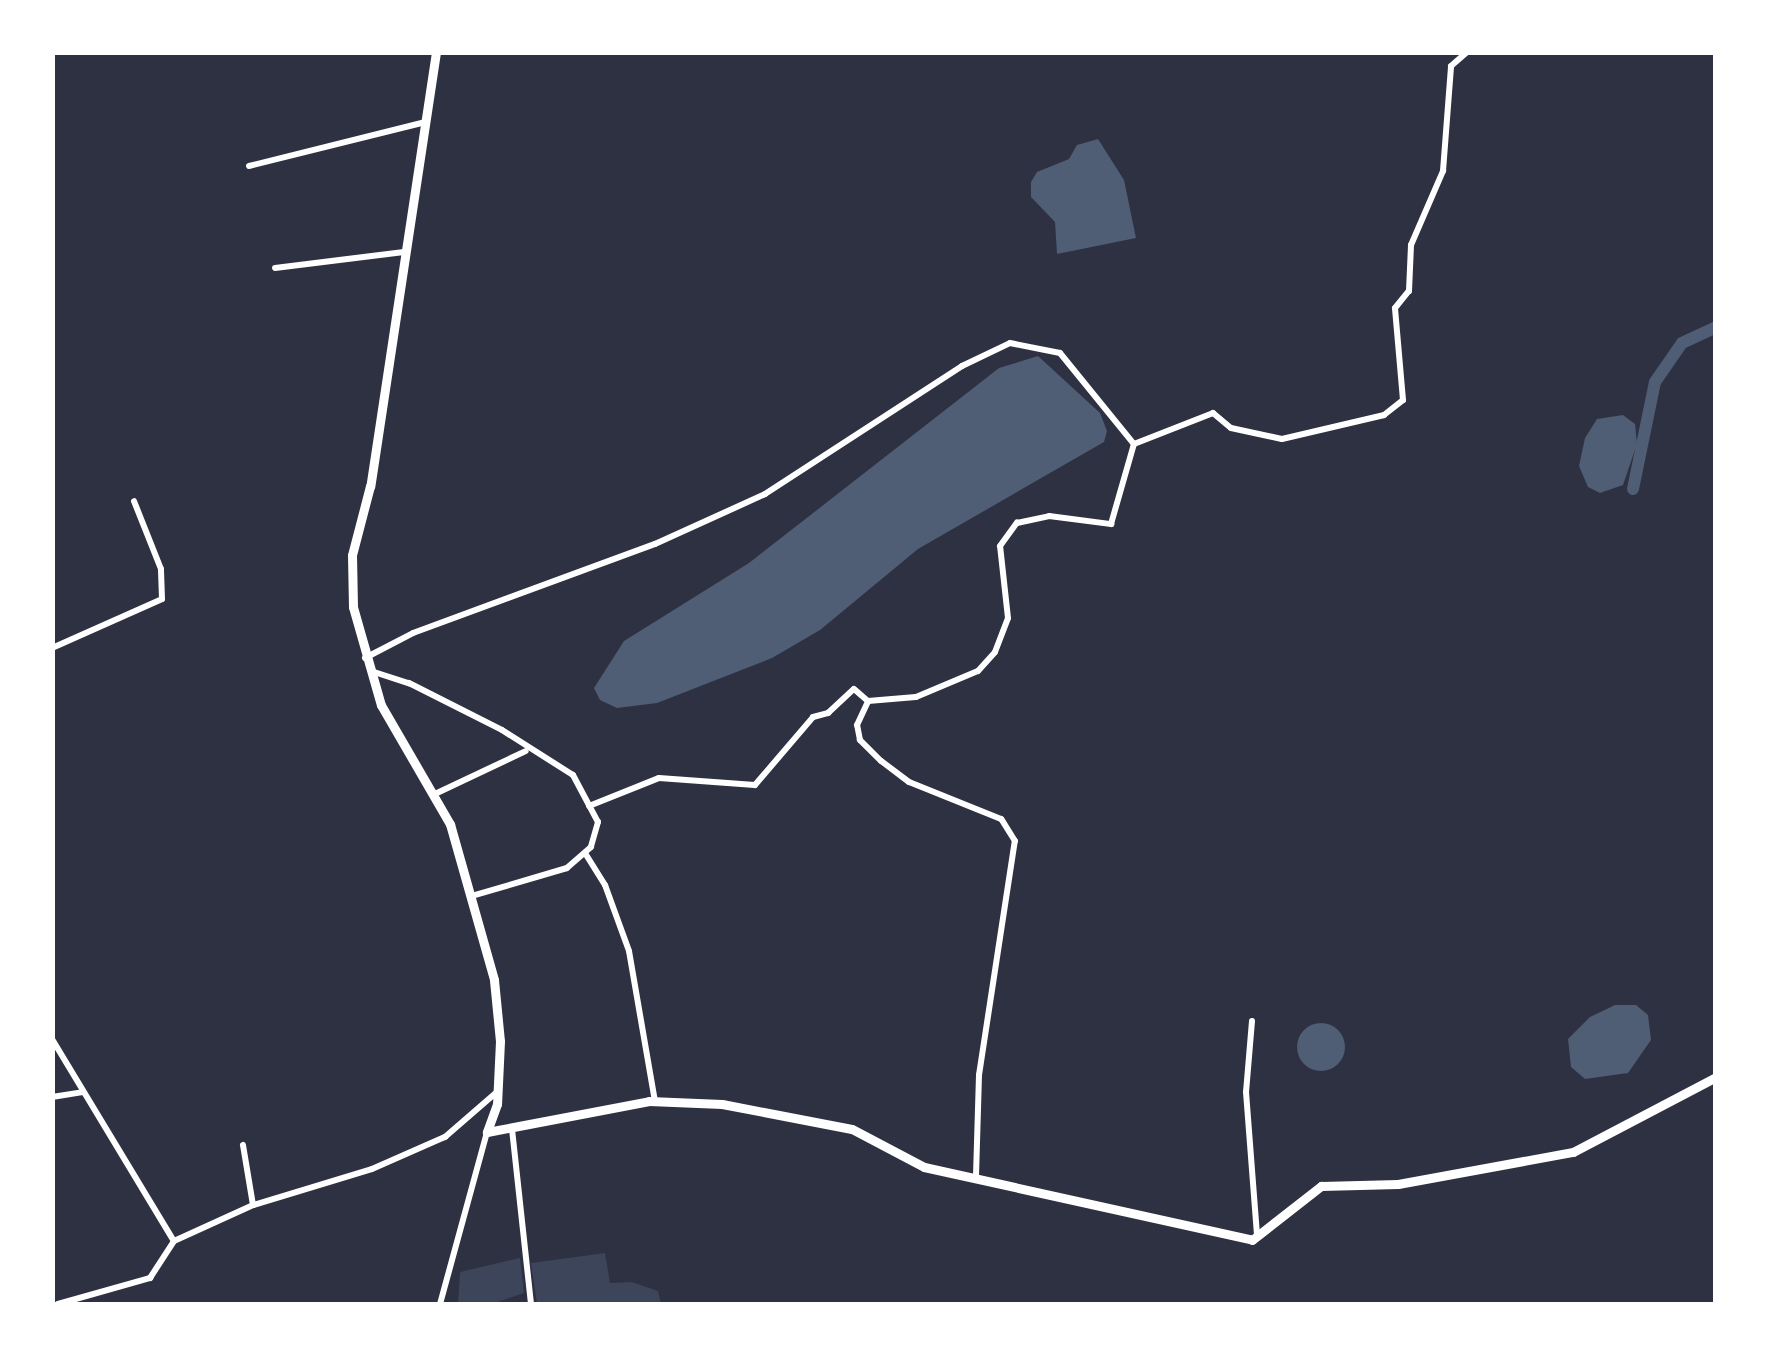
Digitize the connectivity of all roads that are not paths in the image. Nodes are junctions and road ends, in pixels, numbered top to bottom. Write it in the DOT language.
graph roads {
  1 [pos="436,52"];
  2 [pos="1467,52"];
  3 [pos="427,122"];
  4 [pos="249,166"];
  5 [pos="404,252"];
  6 [pos="275,268"];
  7 [pos="1134,444"];
  8 [pos="134,501"];
  9 [pos="52,648"];
  10 [pos="364,658"];
  11 [pos="368,670"];
  12 [pos="868,700"];
  13 [pos="528,751"];
  14 [pos="437,794"];
  15 [pos="589,806"];
  16 [pos="585,853"];
  17 [pos="472,896"];
  18 [pos="1252,1021"];
  19 [pos="52,1038"];
  20 [pos="1716,1077"];
  21 [pos="498,1091"];
  22 [pos="83,1092"];
  23 [pos="52,1097"];
  24 [pos="655,1100"];
  25 [pos="512,1129"];
  26 [pos="487,1132"];
  27 [pos="244,1145"];
  28 [pos="976,1176"];
  29 [pos="254,1206"];
  30 [pos="1257,1237"];
  31 [pos="174,1241"];
  32 [pos="58,1304"];
  33 [pos="440,1304"];
  34 [pos="531,1304"];
  1 -- 3 [label="street"];
  2 -- 7 [label="street"];
  3 -- 4 [label="street"];
  3 -- 5 [label="street"];
  5 -- 6 [label="street"];
  5 -- 10 [label="street"];
  7 -- 10 [label="street"];
  7 -- 12 [label="street"];
  8 -- 9 [label="street"];
  10 -- 11 [label="street"];
  11 -- 13 [label="street"];
  11 -- 14 [label="street"];
  12 -- 15 [label="street"];
  12 -- 28 [label="street"];
  13 -- 14 [label="street"];
  13 -- 15 [label="street"];
  14 -- 17 [label="street"];
  15 -- 16 [label="street"];
  16 -- 17 [label="street"];
  16 -- 24 [label="street"];
  17 -- 21 [label="street"];
  18 -- 30 [label="street"];
  19 -- 22 [label="street"];
  20 -- 30 [label="street"];
  21 -- 26 [label="street"];
  21 -- 29 [label="street"];
  22 -- 23 [label="street"];
  22 -- 31 [label="street"];
  24 -- 25 [label="street"];
  24 -- 28 [label="street"];
  25 -- 26 [label="street"];
  25 -- 34 [label="street"];
  26 -- 33 [label="street"];
  27 -- 29 [label="street"];
  28 -- 30 [label="street"];
  29 -- 31 [label="street"];
  31 -- 32 [label="street"];
}
